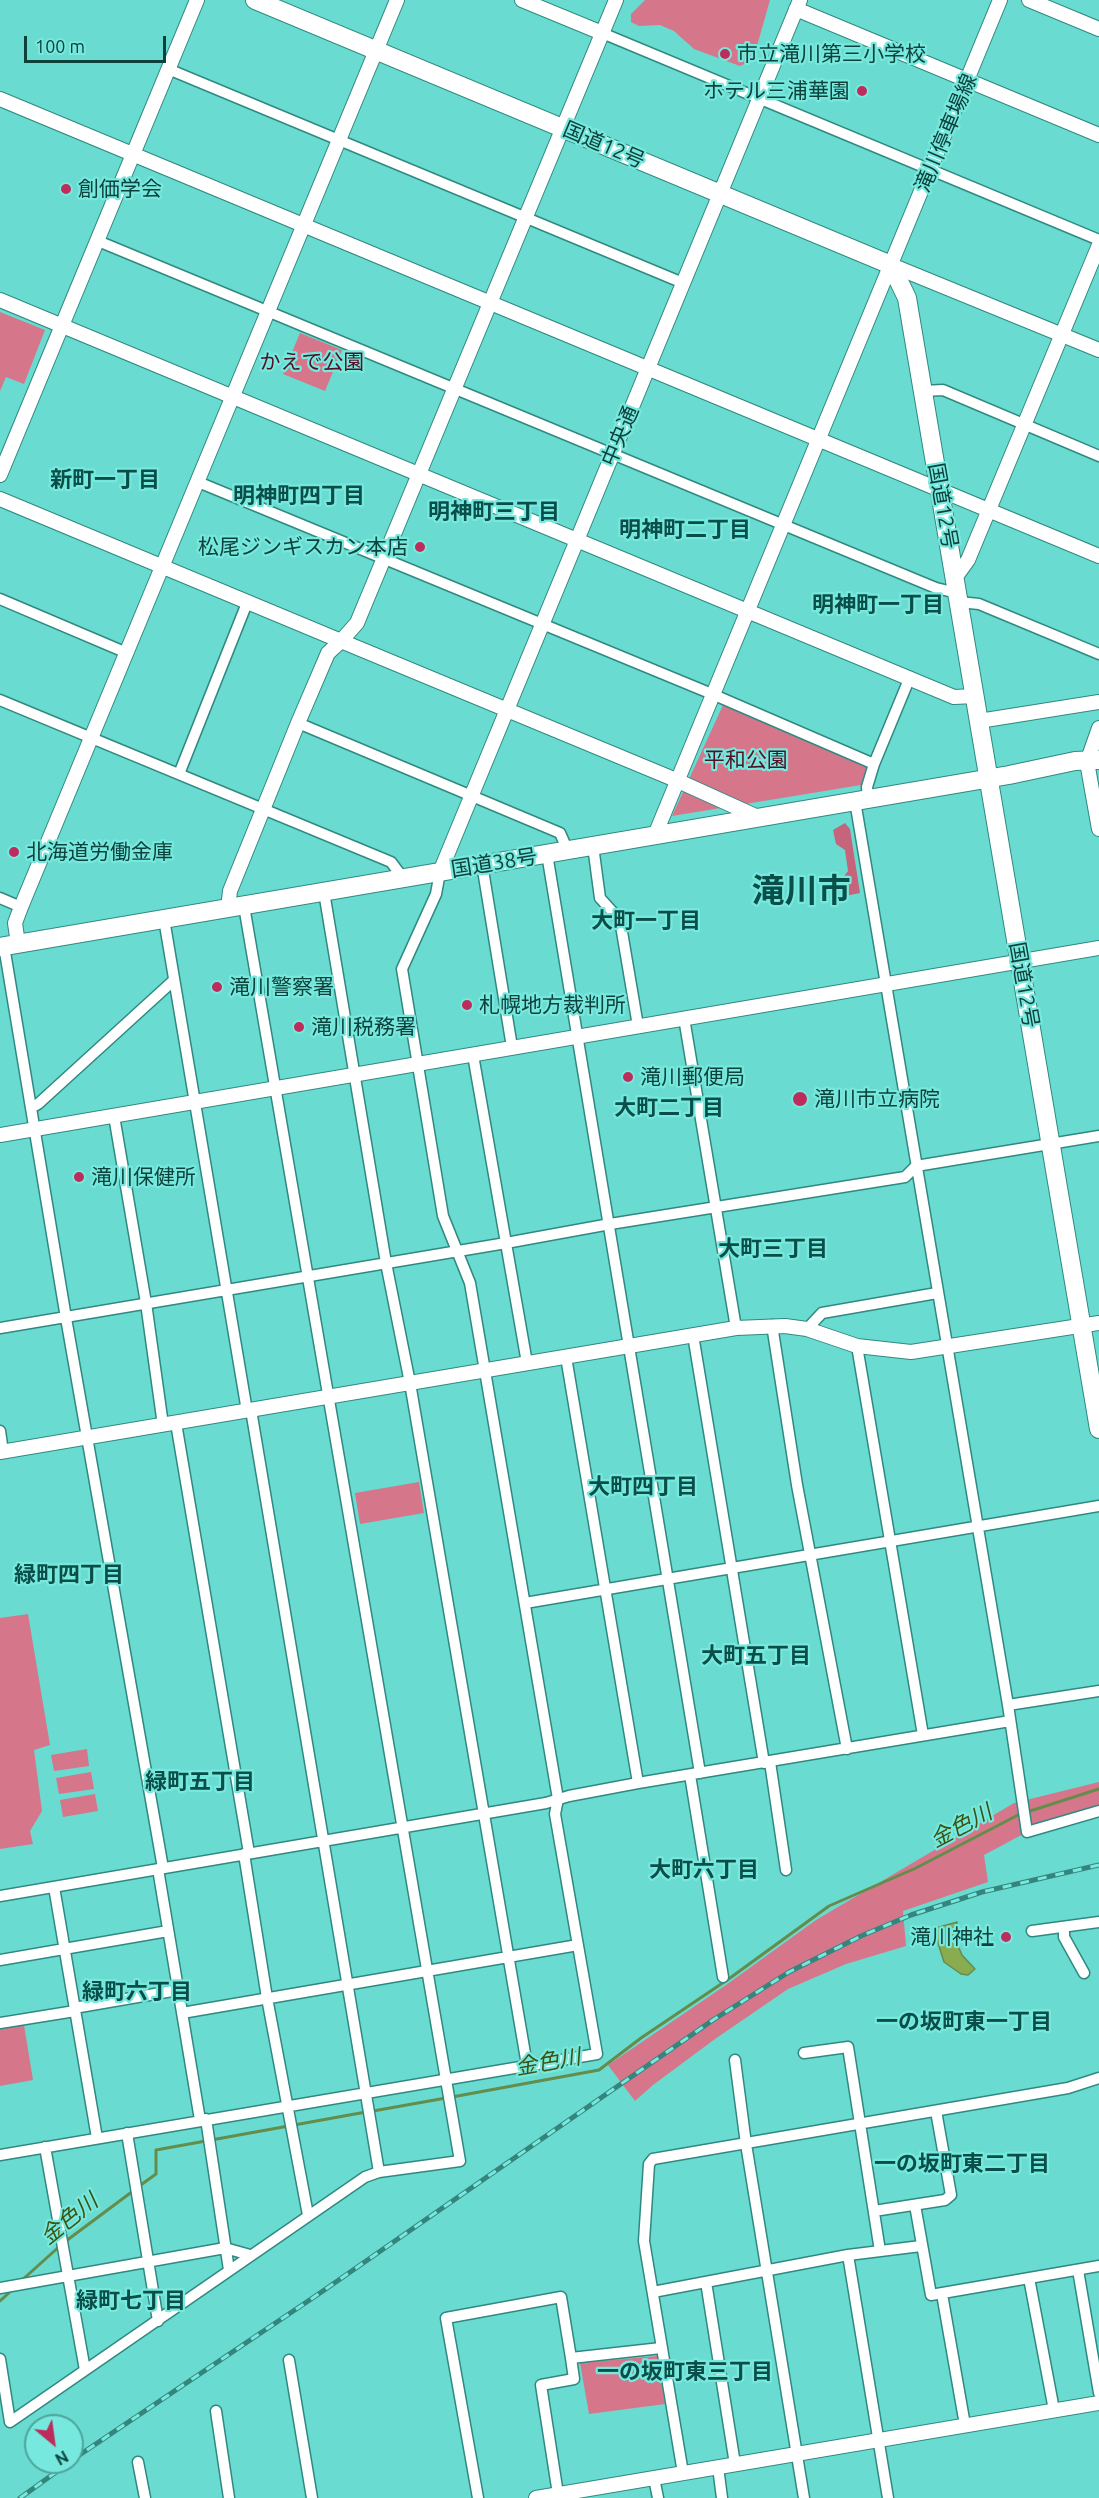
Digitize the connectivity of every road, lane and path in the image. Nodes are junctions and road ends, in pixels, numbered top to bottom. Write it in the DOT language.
graph roads {
  1 [pos="197,0"];
  2 [pos="255,0"];
  3 [pos="397,0"];
  4 [pos="522,0"];
  5 [pos="616,0"];
  6 [pos="1000,0"];
  7 [pos="1029,0"];
  8 [pos="798,5"];
  9 [pos="1099,30"];
  10 [pos="602,33"];
  11 [pos="376,51"];
  12 [pos="168,69"];
  13 [pos="968,80"];
  14 [pos="0,99"];
  15 [pos="760,99"];
  16 [pos="563,127"];
  17 [pos="1099,135"];
  18 [pos="339,140"];
  19 [pos="133,155"];
  20 [pos="930,169"];
  21 [pos="720,193"];
  22 [pos="525,217"];
  23 [pos="304,226"];
  24 [pos="1099,240"];
  25 [pos="98,241"];
  26 [pos="1099,245"];
  27 [pos="891,265"];
  28 [pos="683,283"];
  29 [pos="0,300"];
  30 [pos="490,303"];
  31 [pos="267,312"];
  32 [pos="62,326"];
  33 [pos="1062,334"];
  34 [pos="1099,350"];
  35 [pos="648,369"];
  36 [pos="454,390"];
  37 [pos="923,391"];
  38 [pos="232,396"];
  39 [pos="1024,425"];
  40 [pos="818,439"];
  41 [pos="612,454"];
  42 [pos="1099,456"];
  43 [pos="419,474"];
  44 [pos="0,475"];
  45 [pos="198,482"];
  46 [pos="940,491"];
  47 [pos="0,500"];
  48 [pos="989,510"];
  49 [pos="783,525"];
  50 [pos="577,539"];
  51 [pos="1099,556"];
  52 [pos="384,559"];
  53 [pos="162,567"];
  54 [pos="957,591"];
  55 [pos="0,599"];
  56 [pos="247,603"];
  57 [pos="748,610"];
  58 [pos="542,624"];
  59 [pos="340,641"];
  60 [pos="127,653"];
  61 [pos="1099,654"];
  62 [pos="910,677"];
  63 [pos="712,694"];
  64 [pos="975,696"];
  65 [pos="0,700"];
  66 [pos="1099,702"];
  67 [pos="506,710"];
  68 [pos="979,722"];
  69 [pos="298,723"];
  70 [pos="1099,728"];
  71 [pos="92,737"];
  72 [pos="1093,761"];
  73 [pos="874,764"];
  74 [pos="178,774"];
  75 [pos="989,779"];
  76 [pos="676,780"];
  77 [pos="471,795"];
  78 [pos="861,800"];
  79 [pos="263,809"];
  80 [pos="760,818"];
  81 [pos="1099,829"];
  82 [pos="655,835"];
  83 [pos="593,846"];
  84 [pos="568,850"];
  85 [pos="547,854"];
  86 [pos="482,864"];
  87 [pos="440,872"];
  88 [pos="403,878"];
  89 [pos="324,892"];
  90 [pos="0,898"];
  91 [pos="21,907"];
  92 [pos="236,907"];
  93 [pos="164,919"];
  94 [pos="7,946"];
  95 [pos="1099,948"];
  96 [pos="1020,962"];
  97 [pos="173,981"];
  98 [pos="886,985"];
  99 [pos="684,1018"];
  100 [pos="638,1026"];
  101 [pos="578,1036"];
  102 [pos="512,1047"];
  103 [pos="473,1054"];
  104 [pos="418,1064"];
  105 [pos="355,1074"];
  106 [pos="276,1088"];
  107 [pos="194,1102"];
  108 [pos="31,1108"];
  109 [pos="114,1116"];
  110 [pos="34,1128"];
  111 [pos="0,1135"];
  112 [pos="1099,1136"];
  113 [pos="1050,1144"];
  114 [pos="916,1166"];
  115 [pos="716,1208"];
  116 [pos="610,1224"];
  117 [pos="506,1244"];
  118 [pos="458,1251"];
  119 [pos="386,1263"];
  120 [pos="308,1276"];
  121 [pos="226,1291"];
  122 [pos="937,1293"];
  123 [pos="146,1303"];
  124 [pos="66,1318"];
  125 [pos="1090,1324"];
  126 [pos="772,1326"];
  127 [pos="0,1328"];
  128 [pos="736,1328"];
  129 [pos="807,1329"];
  130 [pos="693,1335"];
  131 [pos="628,1346"];
  132 [pos="857,1346"];
  133 [pos="947,1347"];
  134 [pos="566,1357"];
  135 [pos="527,1364"];
  136 [pos="486,1370"];
  137 [pos="410,1383"];
  138 [pos="330,1397"];
  139 [pos="249,1410"];
  140 [pos="170,1424"];
  141 [pos="1099,1429"];
  142 [pos="0,1431"];
  143 [pos="87,1438"];
  144 [pos="2,1452"];
  145 [pos="1099,1506"];
  146 [pos="977,1525"];
  147 [pos="890,1541"];
  148 [pos="810,1554"];
  149 [pos="732,1567"];
  150 [pos="667,1578"];
  151 [pos="606,1589"];
  152 [pos="525,1603"];
  153 [pos="1099,1691"];
  154 [pos="1008,1705"];
  155 [pos="1010,1721"];
  156 [pos="923,1736"];
  157 [pos="847,1749"];
  158 [pos="767,1762"];
  159 [pos="695,1774"];
  160 [pos="638,1784"];
  161 [pos="558,1799"];
  162 [pos="1099,1811"];
  163 [pos="484,1814"];
  164 [pos="404,1827"];
  165 [pos="323,1841"];
  166 [pos="247,1854"];
  167 [pos="160,1868"];
  168 [pos="786,1870"];
  169 [pos="54,1887"];
  170 [pos="0,1896"];
  171 [pos="1099,1922"];
  172 [pos="1064,1927"];
  173 [pos="168,1931"];
  174 [pos="1032,1931"];
  175 [pos="578,1945"];
  176 [pos="64,1949"];
  177 [pos="507,1957"];
  178 [pos="0,1960"];
  179 [pos="429,1972"];
  180 [pos="1084,1973"];
  181 [pos="723,1977"];
  182 [pos="348,1984"];
  183 [pos="178,1990"];
  184 [pos="267,1998"];
  185 [pos="74,2009"];
  186 [pos="182,2013"];
  187 [pos="0,2023"];
  188 [pos="804,2053"];
  189 [pos="735,2060"];
  190 [pos="527,2065"];
  191 [pos="1099,2078"];
  192 [pos="447,2079"];
  193 [pos="367,2092"];
  194 [pos="286,2106"];
  195 [pos="936,2110"];
  196 [pos="203,2120"];
  197 [pos="860,2124"];
  198 [pos="127,2133"];
  199 [pos="97,2138"];
  200 [pos="746,2144"];
  201 [pos="45,2147"];
  202 [pos="0,2155"];
  203 [pos="379,2172"];
  204 [pos="915,2205"];
  205 [pos="874,2211"];
  206 [pos="308,2215"];
  207 [pos="921,2246"];
  208 [pos="225,2248"];
  209 [pos="880,2251"];
  210 [pos="849,2254"];
  211 [pos="250,2255"];
  212 [pos="148,2261"];
  213 [pos="1099,2266"];
  214 [pos="229,2270"];
  215 [pos="767,2270"];
  216 [pos="1078,2270"];
  217 [pos="69,2275"];
  218 [pos="1029,2278"];
  219 [pos="706,2282"];
  220 [pos="0,2288"];
  221 [pos="652,2292"];
  222 [pos="942,2294"];
  223 [pos="158,2321"];
  224 [pos="662,2348"];
  225 [pos="571,2358"];
  226 [pos="0,2359"];
  227 [pos="289,2360"];
  228 [pos="85,2370"];
  229 [pos="1099,2393"];
  230 [pos="1099,2403"];
  231 [pos="1054,2410"];
  232 [pos="216,2411"];
  233 [pos="965,2425"];
  234 [pos="879,2440"];
  235 [pos="796,2454"];
  236 [pos="138,2462"];
  237 [pos="735,2464"];
  238 [pos="718,2467"];
  239 [pos="683,2473"];
  240 [pos="654,2478"];
  241 [pos="601,2493"];
  242 [pos="558,2494"];
  243 [pos="145,2498"];
  244 [pos="229,2498"];
  245 [pos="312,2498"];
  246 [pos="478,2498"];
  247 [pos="536,2498"];
  248 [pos="658,2498"];
  249 [pos="722,2498"];
  250 [pos="804,2498"];
  251 [pos="888,2498"];
  1 -- 12 [label="street"];
  2 -- 11 [label="highway, 国道12号"];
  3 -- 11 [label="street"];
  4 -- 10 [label="street"];
  5 -- 10 [label="street"];
  6 -- 13 [label="street, 滝川停車場線"];
  7 -- 9 [label="street"];
  8 -- 13 [label="street"];
  8 -- 15 [label="street, 中央通"];
  10 -- 15 [label="street"];
  10 -- 16 [label="street"];
  11 -- 16 [label="highway, 国道12号"];
  11 -- 18 [label="street"];
  12 -- 18 [label="street"];
  12 -- 19 [label="street"];
  13 -- 17 [label="street"];
  13 -- 20 [label="street, 滝川停車場線"];
  14 -- 19 [label="street"];
  15 -- 20 [label="street"];
  15 -- 21 [label="street, 中央通"];
  16 -- 21 [label="highway, 国道12号"];
  16 -- 22 [label="street"];
  18 -- 22 [label="street"];
  18 -- 23 [label="street"];
  19 -- 23 [label="street"];
  19 -- 25 [label="street"];
  20 -- 24 [label="street"];
  20 -- 27 [label="street, 滝川停車場線"];
  21 -- 27 [label="highway, 国道12号"];
  21 -- 28 [label="street, 中央通"];
  22 -- 28 [label="street"];
  22 -- 30 [label="street"];
  23 -- 30 [label="street"];
  23 -- 31 [label="street"];
  25 -- 31 [label="street"];
  25 -- 32 [label="street"];
  26 -- 33 [label="street"];
  27 -- 33 [label="street"];
  27 -- 37 [label="highway, 国道12号"];
  27 -- 40 [label="street, 滝川停車場線"];
  28 -- 35 [label="street, 中央通"];
  29 -- 32 [label="street"];
  30 -- 35 [label="street"];
  30 -- 36 [label="street"];
  31 -- 36 [label="street"];
  31 -- 38 [label="street"];
  32 -- 38 [label="street"];
  32 -- 44 [label="street"];
  33 -- 34 [label="street"];
  33 -- 39 [label="street"];
  35 -- 40 [label="street"];
  35 -- 41 [label="street, 中央通"];
  36 -- 41 [label="street"];
  36 -- 43 [label="street"];
  37 -- 39 [label="street"];
  37 -- 46 [label="highway, 国道12号"];
  38 -- 43 [label="street"];
  38 -- 45 [label="street"];
  39 -- 42 [label="street"];
  39 -- 48 [label="street"];
  40 -- 46 [label="street"];
  40 -- 49 [label="street, 滝川停車場線"];
  41 -- 49 [label="street"];
  41 -- 50 [label="street, 中央通"];
  43 -- 50 [label="street"];
  43 -- 52 [label="street"];
  45 -- 52 [label="street"];
  45 -- 53 [label="street"];
  46 -- 48 [label="street"];
  46 -- 54 [label="highway, 国道12号"];
  47 -- 53 [label="street"];
  48 -- 51 [label="street"];
  48 -- 54 [label="street"];
  49 -- 54 [label="street"];
  49 -- 57 [label="street, 滝川停車場線"];
  50 -- 57 [label="street"];
  50 -- 58 [label="street, 中央通"];
  52 -- 58 [label="street"];
  52 -- 59 [label="street"];
  53 -- 56 [label="street"];
  53 -- 60 [label="street"];
  54 -- 61 [label="street"];
  54 -- 64 [label="highway, 国道12号"];
  55 -- 60 [label="street"];
  56 -- 59 [label="street"];
  56 -- 74 [label="street"];
  57 -- 62 [label="street"];
  57 -- 63 [label="street, 滝川停車場線"];
  58 -- 63 [label="street"];
  58 -- 67 [label="street, 中央通"];
  59 -- 67 [label="street"];
  59 -- 69 [label="street"];
  60 -- 71 [label="street"];
  62 -- 64 [label="street"];
  62 -- 73 [label="street"];
  63 -- 73 [label="street"];
  63 -- 76 [label="street, 滝川停車場線"];
  64 -- 68 [label="highway, 国道12号"];
  65 -- 71 [label="street"];
  66 -- 68 [label="street"];
  67 -- 76 [label="street"];
  67 -- 77 [label="street, 中央通"];
  68 -- 75 [label="highway, 国道12号"];
  69 -- 77 [label="street"];
  69 -- 79 [label="street"];
  70 -- 72 [label="street"];
  71 -- 74 [label="street"];
  71 -- 91 [label="street"];
  72 -- 75 [label="highway, 国道38号"];
  72 -- 81 [label="street"];
  73 -- 78 [label="street"];
  74 -- 79 [label="street"];
  75 -- 78 [label="highway, 国道38号"];
  75 -- 96 [label="highway, 国道12号"];
  76 -- 80 [label="street"];
  76 -- 82 [label="street, 滝川停車場線"];
  77 -- 84 [label="street"];
  77 -- 87 [label="street, 中央通"];
  78 -- 80 [label="highway, 国道38号"];
  78 -- 98 [label="street"];
  79 -- 88 [label="street"];
  79 -- 92 [label="street"];
  80 -- 82 [label="highway, 国道38号"];
  82 -- 83 [label="highway, 国道38号"];
  83 -- 84 [label="highway, 国道38号"];
  83 -- 100 [label="street"];
  84 -- 85 [label="highway, 国道38号"];
  85 -- 86 [label="highway, 国道38号"];
  85 -- 101 [label="street"];
  86 -- 87 [label="highway, 国道38号"];
  86 -- 102 [label="street"];
  87 -- 88 [label="highway, 国道38号"];
  87 -- 104 [label="street"];
  88 -- 89 [label="highway, 国道38号"];
  89 -- 92 [label="highway, 国道38号"];
  89 -- 105 [label="street"];
  90 -- 91 [label="street"];
  91 -- 94 [label="street"];
  92 -- 93 [label="highway, 国道38号"];
  92 -- 106 [label="street"];
  93 -- 94 [label="highway, 国道38号"];
  93 -- 97 [label="street"];
  94 -- 108 [label="street"];
  95 -- 96 [label="street"];
  96 -- 98 [label="street"];
  96 -- 113 [label="highway, 国道12号"];
  97 -- 107 [label="street"];
  97 -- 108 [label="street"];
  98 -- 99 [label="street"];
  98 -- 114 [label="street"];
  99 -- 100 [label="street"];
  99 -- 115 [label="street"];
  100 -- 101 [label="street"];
  101 -- 102 [label="street"];
  101 -- 116 [label="street"];
  102 -- 103 [label="street"];
  103 -- 104 [label="street"];
  103 -- 117 [label="street"];
  104 -- 105 [label="street"];
  104 -- 118 [label="street"];
  105 -- 106 [label="street"];
  105 -- 119 [label="street"];
  106 -- 107 [label="street"];
  106 -- 120 [label="street"];
  107 -- 109 [label="street"];
  107 -- 121 [label="street"];
  108 -- 110 [label="street"];
  109 -- 110 [label="street"];
  109 -- 123 [label="street"];
  110 -- 111 [label="street"];
  110 -- 124 [label="street"];
  112 -- 113 [label="street"];
  113 -- 114 [label="street"];
  113 -- 125 [label="highway, 国道12号"];
  114 -- 115 [label="street"];
  114 -- 122 [label="street"];
  115 -- 116 [label="street"];
  115 -- 128 [label="street"];
  116 -- 117 [label="street"];
  116 -- 131 [label="street"];
  117 -- 118 [label="street"];
  117 -- 135 [label="street"];
  118 -- 119 [label="street"];
  118 -- 136 [label="street"];
  119 -- 120 [label="street"];
  119 -- 137 [label="street"];
  120 -- 121 [label="street"];
  120 -- 138 [label="street"];
  121 -- 123 [label="street"];
  121 -- 139 [label="street"];
  122 -- 129 [label="street"];
  122 -- 133 [label="street"];
  123 -- 124 [label="street"];
  123 -- 140 [label="street"];
  124 -- 127 [label="street"];
  124 -- 143 [label="street"];
  125 -- 133 [label="street"];
  125 -- 141 [label="highway, 国道12号"];
  126 -- 128 [label="street"];
  126 -- 129 [label="street"];
  126 -- 148 [label="street"];
  128 -- 130 [label="street"];
  129 -- 132 [label="street"];
  130 -- 131 [label="street"];
  130 -- 149 [label="street"];
  131 -- 134 [label="street"];
  131 -- 150 [label="street"];
  132 -- 133 [label="street"];
  132 -- 147 [label="street"];
  133 -- 146 [label="street"];
  134 -- 135 [label="street"];
  134 -- 151 [label="street"];
  135 -- 136 [label="street"];
  136 -- 137 [label="street"];
  136 -- 152 [label="street"];
  137 -- 138 [label="street"];
  137 -- 163 [label="street"];
  138 -- 139 [label="street"];
  138 -- 164 [label="street"];
  139 -- 140 [label="street"];
  139 -- 165 [label="street"];
  140 -- 143 [label="street"];
  140 -- 166 [label="street"];
  142 -- 144 [label="street"];
  143 -- 144 [label="street"];
  143 -- 167 [label="street"];
  145 -- 146 [label="street"];
  146 -- 147 [label="street"];
  146 -- 154 [label="street"];
  147 -- 148 [label="street"];
  147 -- 156 [label="street"];
  148 -- 149 [label="street"];
  148 -- 157 [label="street"];
  149 -- 150 [label="street"];
  149 -- 158 [label="street"];
  150 -- 151 [label="street"];
  150 -- 159 [label="street"];
  151 -- 152 [label="street"];
  151 -- 160 [label="street"];
  152 -- 161 [label="street"];
  153 -- 154 [label="street"];
  154 -- 155 [label="street"];
  155 -- 156 [label="street"];
  155 -- 162 [label="street"];
  156 -- 157 [label="street"];
  157 -- 158 [label="street"];
  158 -- 159 [label="street"];
  158 -- 168 [label="street"];
  159 -- 160 [label="street"];
  159 -- 181 [label="street"];
  160 -- 161 [label="street"];
  161 -- 163 [label="street"];
  161 -- 175 [label="street"];
  163 -- 164 [label="street"];
  163 -- 177 [label="street"];
  164 -- 165 [label="street"];
  164 -- 179 [label="street"];
  165 -- 166 [label="street"];
  165 -- 182 [label="street"];
  166 -- 167 [label="street"];
  166 -- 184 [label="street"];
  167 -- 169 [label="street"];
  167 -- 173 [label="street"];
  169 -- 170 [label="street"];
  169 -- 176 [label="street"];
  171 -- 172 [label="street"];
  172 -- 174 [label="street"];
  172 -- 180 [label="street"];
  173 -- 176 [label="street"];
  173 -- 183 [label="street"];
  175 -- 177 [label="street"];
  175 -- 190 [label="street"];
  176 -- 178 [label="street"];
  176 -- 185 [label="street"];
  177 -- 179 [label="street"];
  177 -- 190 [label="street"];
  179 -- 182 [label="street"];
  179 -- 192 [label="street"];
  182 -- 184 [label="street"];
  182 -- 193 [label="street"];
  183 -- 185 [label="street"];
  183 -- 186 [label="street"];
  184 -- 186 [label="street"];
  184 -- 194 [label="street"];
  185 -- 187 [label="street"];
  185 -- 199 [label="street"];
  186 -- 196 [label="street"];
  188 -- 197 [label="street"];
  189 -- 200 [label="street"];
  190 -- 192 [label="street"];
  191 -- 195 [label="street"];
  192 -- 193 [label="street"];
  192 -- 203 [label="street"];
  193 -- 194 [label="street"];
  193 -- 203 [label="street"];
  194 -- 196 [label="street"];
  194 -- 206 [label="street"];
  195 -- 197 [label="street"];
  195 -- 204 [label="street"];
  196 -- 198 [label="street"];
  196 -- 208 [label="street"];
  197 -- 200 [label="street"];
  197 -- 205 [label="street"];
  198 -- 199 [label="street"];
  198 -- 212 [label="street"];
  199 -- 201 [label="street"];
  200 -- 215 [label="street"];
  200 -- 221 [label="street"];
  201 -- 202 [label="street"];
  201 -- 217 [label="street"];
  203 -- 206 [label="street"];
  204 -- 205 [label="street"];
  204 -- 207 [label="street"];
  205 -- 209 [label="street"];
  206 -- 211 [label="street"];
  207 -- 209 [label="street"];
  207 -- 222 [label="street"];
  208 -- 211 [label="street"];
  208 -- 212 [label="street"];
  208 -- 214 [label="street"];
  209 -- 210 [label="street"];
  210 -- 215 [label="street"];
  210 -- 234 [label="street"];
  211 -- 214 [label="street"];
  212 -- 217 [label="street"];
  212 -- 223 [label="street"];
  213 -- 216 [label="street"];
  214 -- 223 [label="street"];
  215 -- 219 [label="street"];
  215 -- 235 [label="street"];
  216 -- 218 [label="street"];
  216 -- 229 [label="street"];
  217 -- 220 [label="street"];
  217 -- 228 [label="street"];
  218 -- 222 [label="street"];
  218 -- 231 [label="street"];
  219 -- 221 [label="street"];
  219 -- 237 [label="street"];
  221 -- 224 [label="street"];
  222 -- 233 [label="street"];
  223 -- 228 [label="street"];
  224 -- 225 [label="street"];
  224 -- 239 [label="street"];
  225 -- 242 [label="street"];
  225 -- 246 [label="street"];
  226 -- 228 [label="street"];
  227 -- 245 [label="street"];
  230 -- 231 [label="street"];
  231 -- 233 [label="street"];
  232 -- 244 [label="street"];
  233 -- 234 [label="street"];
  234 -- 235 [label="street"];
  234 -- 251 [label="street"];
  235 -- 237 [label="street"];
  235 -- 250 [label="street"];
  236 -- 243 [label="street"];
  237 -- 238 [label="street"];
  238 -- 239 [label="street"];
  238 -- 249 [label="street"];
  239 -- 240 [label="street"];
  240 -- 241 [label="street"];
  240 -- 248 [label="street"];
  241 -- 242 [label="street"];
  242 -- 247 [label="street"];
}
